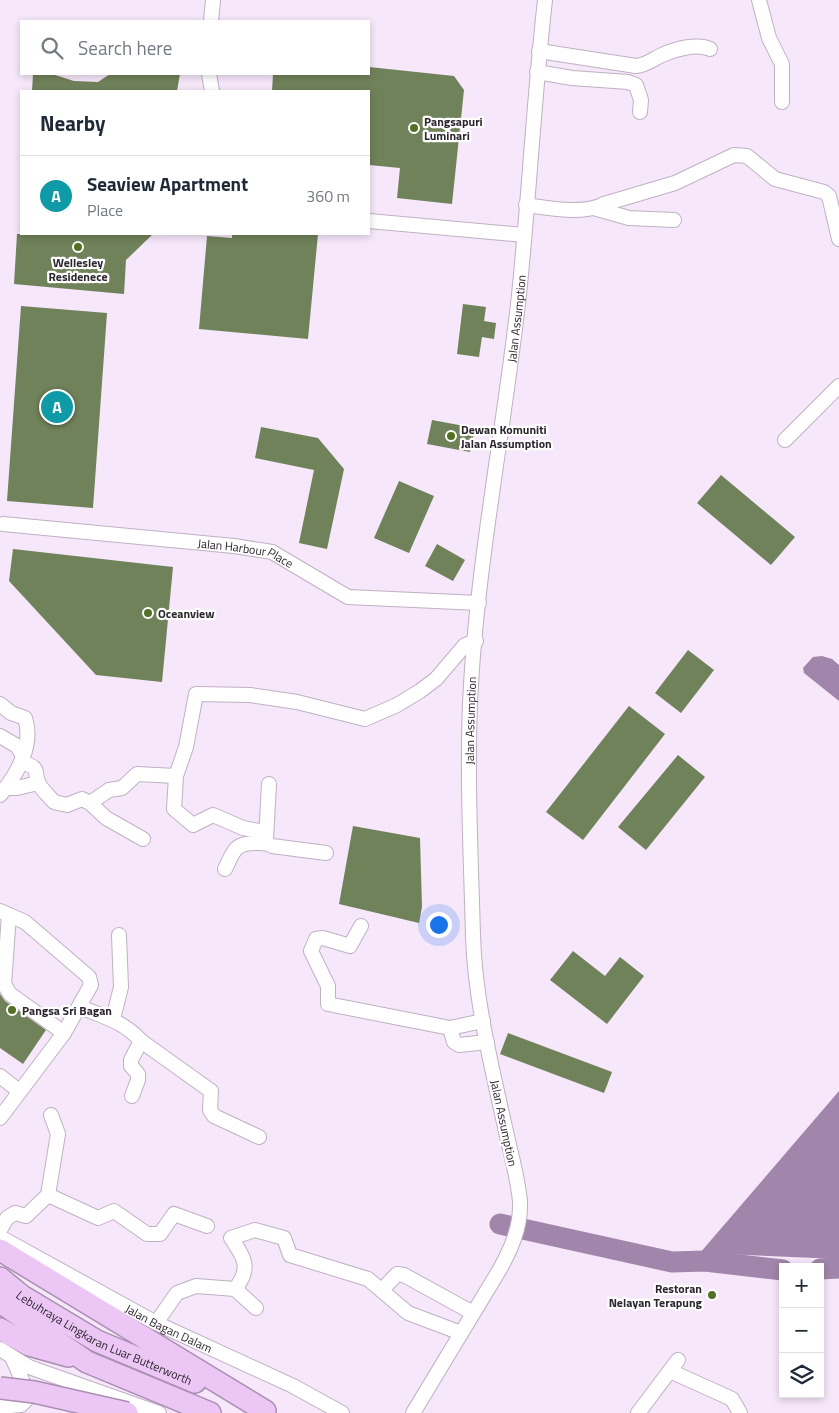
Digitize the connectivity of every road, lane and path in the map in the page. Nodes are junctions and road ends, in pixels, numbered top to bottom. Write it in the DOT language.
graph roads {
  1 [pos="213,0"];
  2 [pos="544,0"];
  3 [pos="759,0"];
  4 [pos="211,20"];
  5 [pos="710,49"];
  6 [pos="539,52"];
  7 [pos="537,72"];
  8 [pos="209,75"];
  9 [pos="212,90"];
  10 [pos="782,102"];
  11 [pos="640,112"];
  12 [pos="526,205"];
  13 [pos="597,208"];
  14 [pos="674,220"];
  15 [pos="370,221"];
  16 [pos="524,235"];
  17 [pos="839,239"];
  18 [pos="836,394"];
  19 [pos="785,440"];
  20 [pos="3,524"];
  21 [pos="479,603"];
  22 [pos="476,641"];
  23 [pos="0,704"];
  24 [pos="0,736"];
  25 [pos="22,758"];
  26 [pos="176,776"];
  27 [pos="38,783"];
  28 [pos="269,784"];
  29 [pos="3,792"];
  30 [pos="90,803"];
  31 [pos="266,837"];
  32 [pos="143,839"];
  33 [pos="326,853"];
  34 [pos="225,869"];
  35 [pos="5,913"];
  36 [pos="361,926"];
  37 [pos="119,935"];
  38 [pos="80,1007"];
  39 [pos="112,1019"];
  40 [pos="483,1022"];
  41 [pos="450,1028"];
  42 [pos="64,1033"];
  43 [pos="141,1041"];
  44 [pos="487,1042"];
  45 [pos="0,1076"];
  46 [pos="19,1091"];
  47 [pos="132,1096"];
  48 [pos="51,1115"];
  49 [pos="0,1118"];
  50 [pos="259,1137"];
  51 [pos="48,1195"];
  52 [pos="207,1226"];
  53 [pos="0,1230"];
  54 [pos="0,1238"];
  55 [pos="0,1250"];
  56 [pos="0,1278"];
  57 [pos="235,1289"];
  58 [pos="382,1290"];
  59 [pos="0,1302"];
  60 [pos="256,1308"];
  61 [pos="463,1308"];
  62 [pos="156,1324"];
  63 [pos="0,1329"];
  64 [pos="455,1330"];
  65 [pos="6,1353"];
  66 [pos="87,1362"];
  67 [pos="62,1379"];
  68 [pos="0,1388"];
  69 [pos="29,1397"];
  70 [pos="0,1407"];
  71 [pos="267,1412"];
  72 [pos="127,1413"];
  73 [pos="159,1413"];
  74 [pos="210,1413"];
  75 [pos="342,1413"];
  76 [pos="413,1413"];
  77 [pos="638,1413"];
  78 [pos="740,1413"];
  1 -- 4 [label="street"];
  2 -- 6 [label="street, Jalan Assumption"];
  3 -- 10 [label="street"];
  5 -- 6 [label="street"];
  6 -- 7 [label="street, Jalan Assumption"];
  7 -- 11 [label="street"];
  7 -- 12 [label="street, Jalan Assumption"];
  8 -- 9 [label="street"];
  12 -- 13 [label="street"];
  12 -- 16 [label="street, Jalan Assumption"];
  13 -- 14 [label="street"];
  13 -- 17 [label="street"];
  15 -- 16 [label="street"];
  16 -- 21 [label="street, Jalan Assumption"];
  18 -- 19 [label="street"];
  20 -- 21 [label="street, Jalan Harbour Place"];
  21 -- 22 [label="street, Jalan Assumption"];
  22 -- 26 [label="street"];
  22 -- 40 [label="street, Jalan Assumption"];
  23 -- 25 [label="street"];
  24 -- 25 [label="street"];
  25 -- 27 [label="street"];
  25 -- 29 [label="street"];
  26 -- 30 [label="street"];
  26 -- 31 [label="street"];
  27 -- 29 [label="street"];
  27 -- 30 [label="street"];
  28 -- 31 [label="street"];
  30 -- 32 [label="street"];
  31 -- 33 [label="street"];
  31 -- 34 [label="street"];
  35 -- 38 [label="street"];
  35 -- 42 [label="street"];
  36 -- 41 [label="street"];
  37 -- 39 [label="street"];
  38 -- 39 [label="street"];
  38 -- 42 [label="street"];
  39 -- 43 [label="street"];
  40 -- 41 [label="street"];
  40 -- 44 [label="street, Jalan Assumption"];
  41 -- 44 [label="street"];
  42 -- 46 [label="street"];
  43 -- 47 [label="street"];
  43 -- 50 [label="street"];
  44 -- 61 [label="street, Jalan Assumption"];
  45 -- 46 [label="street"];
  46 -- 49 [label="street"];
  48 -- 51 [label="street"];
  51 -- 52 [label="street"];
  51 -- 53 [label="street"];
  54 -- 62 [label="street, Jalan Bagan Dalam"];
  55 -- 71 [label="highway"];
  56 -- 71 [label="highway, Lebuhraya Lingkaran Luar Butterworth"];
  57 -- 58 [label="street"];
  57 -- 60 [label="street"];
  57 -- 62 [label="street"];
  58 -- 61 [label="street"];
  58 -- 64 [label="street"];
  59 -- 66 [label="highway, Lebuhraya Lingkaran Luar Butterworth"];
  61 -- 64 [label="street, Jalan Assumption"];
  62 -- 75 [label="street, Jalan Bagan Dalam"];
  63 -- 66 [label="highway"];
  64 -- 76 [label="street, Jalan Assumption"];
  65 -- 67 [label="street"];
  65 -- 69 [label="street"];
  66 -- 74 [label="highway, Lebuhraya Lingkaran Luar Butterworth"];
  67 -- 69 [label="street"];
  67 -- 73 [label="street"];
  68 -- 72 [label="highway, bridge"];
  69 -- 70 [label="street"];
  77 -- 78 [label="street"];
}
